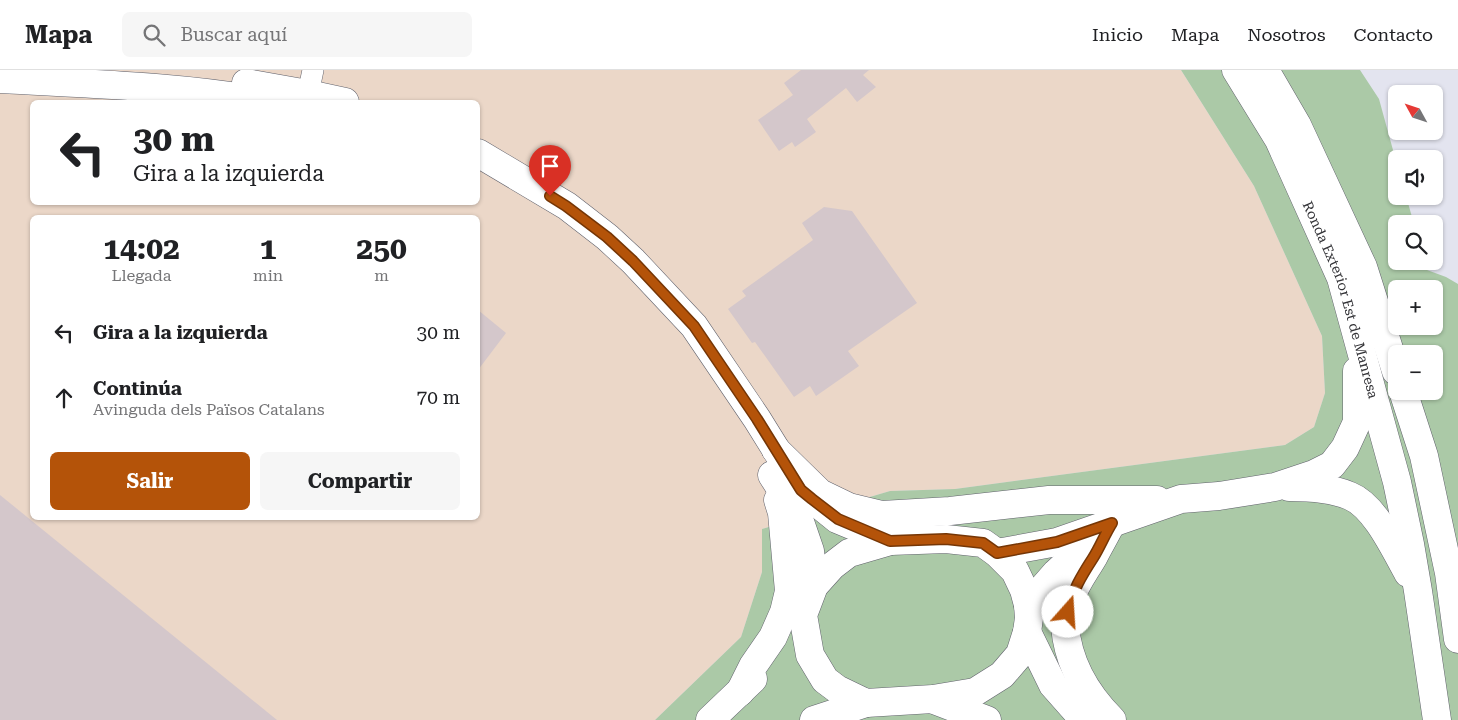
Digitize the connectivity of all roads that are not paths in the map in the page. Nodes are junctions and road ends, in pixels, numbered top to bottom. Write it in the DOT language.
graph roads {
  1 [pos="115,70"];
  2 [pos="1236,70"];
  3 [pos="1265,70"];
  4 [pos="0,79"];
  5 [pos="310,82"];
  6 [pos="256,100"];
  7 [pos="342,100"];
  8 [pos="480,154"];
  9 [pos="480,172"];
  10 [pos="1358,335"];
  11 [pos="1388,346"];
  12 [pos="1406,400"];
  13 [pos="773,461"];
  14 [pos="1275,487"];
  15 [pos="1181,500"];
  16 [pos="1112,523"];
  17 [pos="890,541"];
  18 [pos="997,553"];
  19 [pos="814,586"];
  20 [pos="1418,591"];
  21 [pos="1028,605"];
  22 [pos="803,615"];
  23 [pos="1027,632"];
  24 [pos="1458,639"];
  25 [pos="740,692"];
  26 [pos="933,699"];
  27 [pos="866,703"];
  28 [pos="710,720"];
  29 [pos="814,720"];
  30 [pos="987,720"];
  31 [pos="1084,720"];
  32 [pos="1112,720"];
  33 [pos="1437,720"];
  1 -- 5 [label="main road"];
  2 -- 10 [label="main road, Ronda Exterior Est de Manresa"];
  3 -- 11 [label="main road, Ronda Exterior Est de Manresa"];
  4 -- 6 [label="main road"];
  5 -- 7 [label="main road"];
  8 -- 13 [label="main road"];
  9 -- 13 [label="main road"];
  10 -- 14 [label="main road"];
  10 -- 20 [label="main road, Ronda Exterior Est de Manresa"];
  12 -- 24 [label="main road"];
  13 -- 15 [label="main road"];
  13 -- 17 [label="main road"];
  13 -- 19 [label="main road"];
  13 -- 25 [label="main road"];
  14 -- 15 [label="main road"];
  14 -- 20 [label="main road"];
  15 -- 16 [label="main road"];
  16 -- 18 [label="main road"];
  16 -- 21 [label="main road"];
  16 -- 32 [label="main road"];
  17 -- 18 [label="main road"];
  17 -- 19 [label="main road"];
  18 -- 21 [label="main road"];
  19 -- 22 [label="main road"];
  20 -- 33 [label="main road, Ronda Exterior Est de Manresa"];
  21 -- 23 [label="main road"];
  22 -- 25 [label="main road"];
  22 -- 27 [label="main road"];
  23 -- 26 [label="main road"];
  23 -- 31 [label="main road"];
  25 -- 28 [label="main road"];
  26 -- 27 [label="main road"];
  26 -- 30 [label="main road"];
  27 -- 29 [label="main road"];
}
